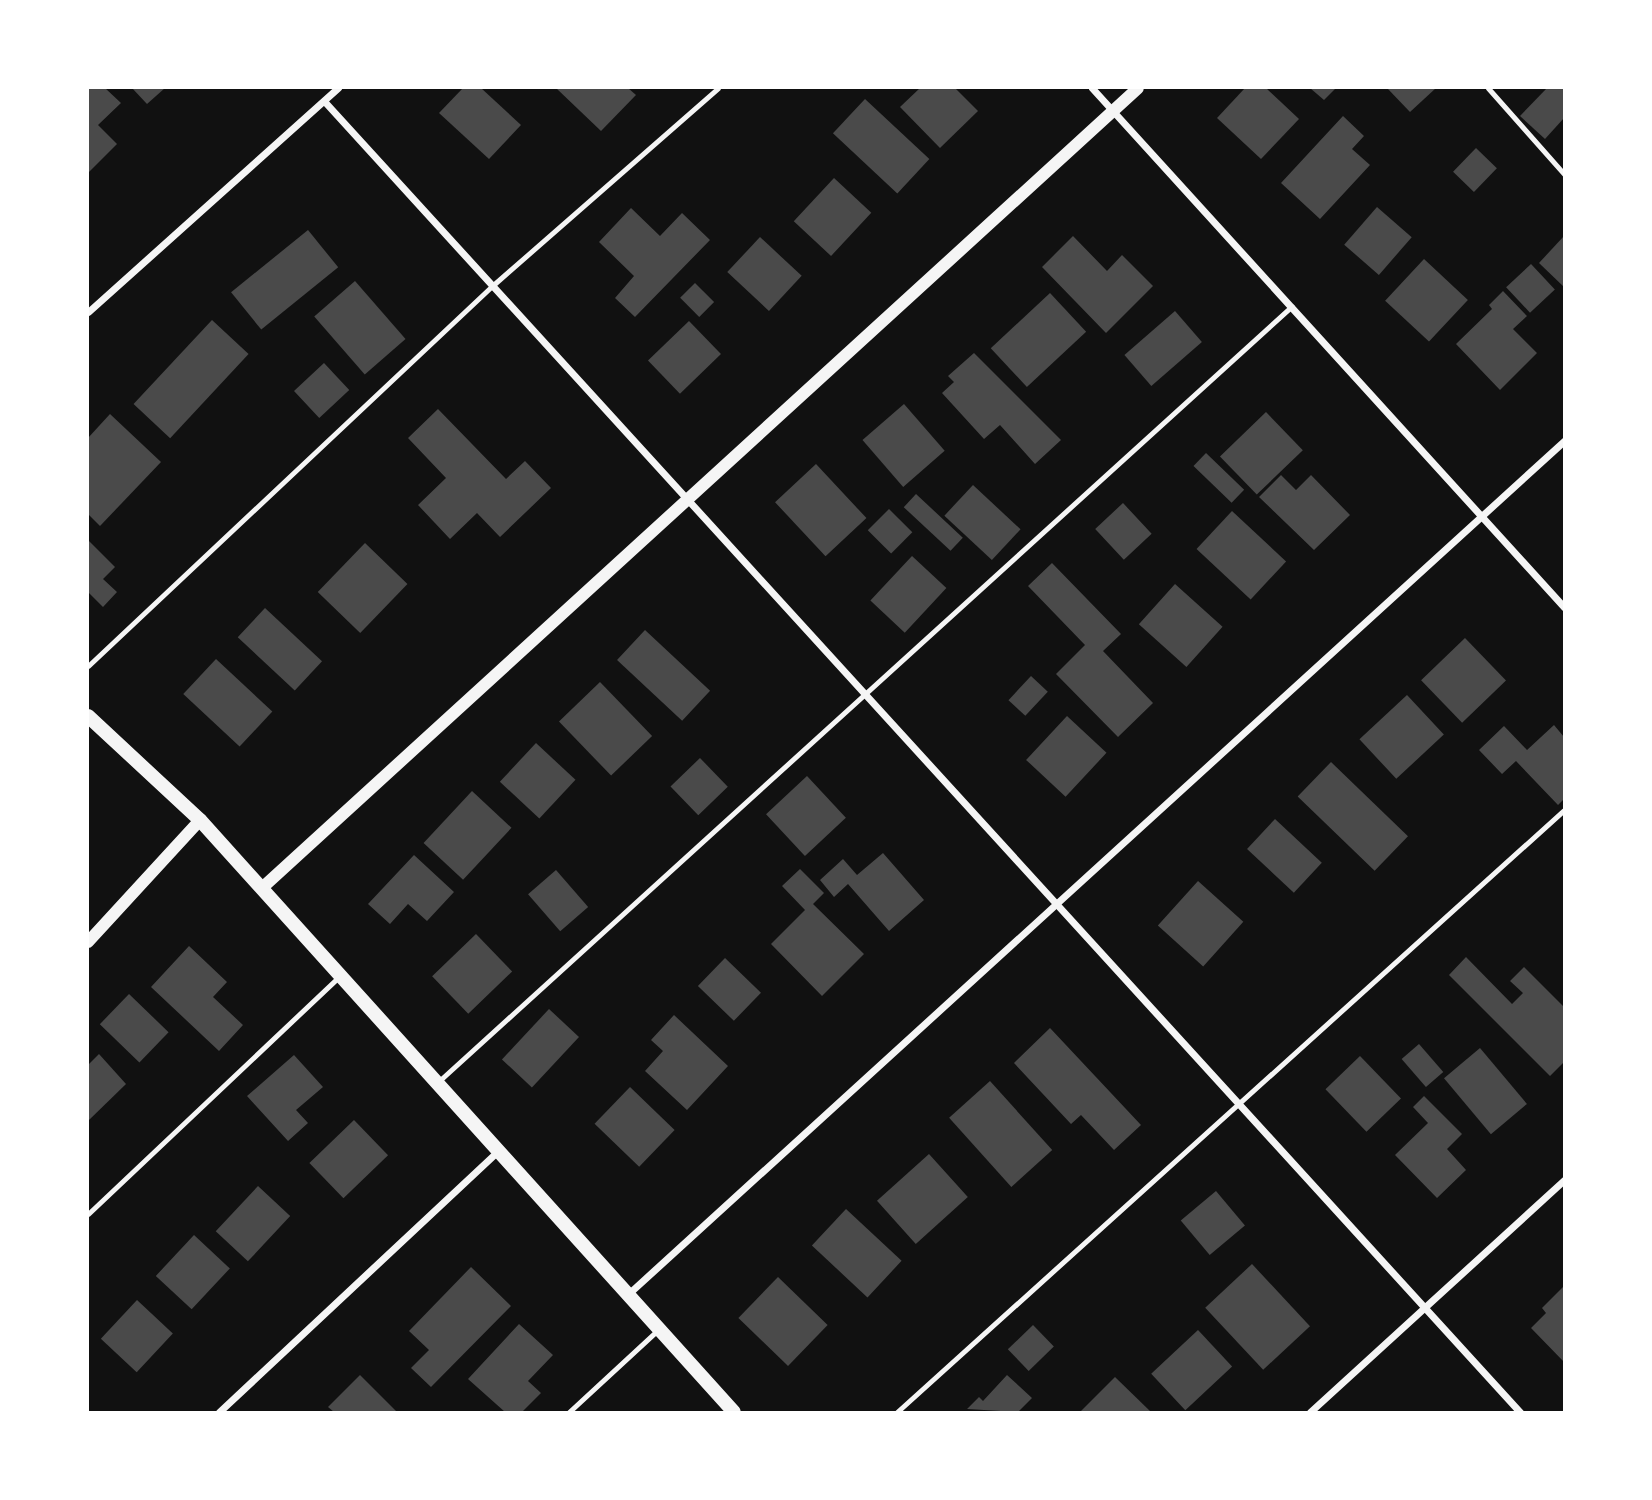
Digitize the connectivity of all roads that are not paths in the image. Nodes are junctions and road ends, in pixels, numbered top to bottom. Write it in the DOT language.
graph roads {
  1 [pos="338,88"];
  2 [pos="718,88"];
  3 [pos="1092,88"];
  4 [pos="1138,88"];
  5 [pos="1488,88"];
  6 [pos="324,101"];
  7 [pos="1113,110"];
  8 [pos="1564,174"];
  9 [pos="492,286"];
  10 [pos="1292,306"];
  11 [pos="88,312"];
  12 [pos="1564,441"];
  13 [pos="687,499"];
  14 [pos="1482,516"];
  15 [pos="1564,607"];
  16 [pos="88,666"];
  17 [pos="867,696"];
  18 [pos="88,716"];
  19 [pos="1564,810"];
  20 [pos="200,820"];
  21 [pos="262,888"];
  22 [pos="1056,904"];
  23 [pos="88,942"];
  24 [pos="341,975"];
  25 [pos="437,1082"];
  26 [pos="1238,1103"];
  27 [pos="498,1151"];
  28 [pos="1564,1180"];
  29 [pos="88,1214"];
  30 [pos="627,1295"];
  31 [pos="1424,1308"];
  32 [pos="658,1329"];
  33 [pos="219,1412"];
  34 [pos="569,1412"];
  35 [pos="734,1412"];
  36 [pos="897,1412"];
  37 [pos="1310,1412"];
  38 [pos="1520,1412"];
  1 -- 6 [label="street"];
  2 -- 9 [label="lane"];
  3 -- 7 [label="street"];
  4 -- 7 [label="street"];
  5 -- 8 [label="lane"];
  6 -- 9 [label="street"];
  6 -- 11 [label="street"];
  7 -- 10 [label="street"];
  7 -- 13 [label="street"];
  9 -- 13 [label="street"];
  9 -- 16 [label="lane"];
  10 -- 14 [label="street"];
  10 -- 17 [label="lane"];
  12 -- 14 [label="street"];
  13 -- 17 [label="street"];
  13 -- 21 [label="street"];
  14 -- 15 [label="street"];
  14 -- 22 [label="street"];
  17 -- 22 [label="street"];
  17 -- 25 [label="lane"];
  18 -- 20 [label="main road"];
  19 -- 26 [label="lane"];
  20 -- 21 [label="main road"];
  20 -- 23 [label="street"];
  21 -- 24 [label="main road"];
  22 -- 26 [label="street"];
  22 -- 30 [label="street"];
  24 -- 25 [label="main road"];
  24 -- 29 [label="lane"];
  25 -- 27 [label="main road"];
  26 -- 31 [label="street"];
  26 -- 36 [label="lane"];
  27 -- 30 [label="main road"];
  27 -- 33 [label="street"];
  28 -- 31 [label="street"];
  30 -- 32 [label="main road"];
  31 -- 37 [label="street"];
  31 -- 38 [label="street"];
  32 -- 34 [label="lane"];
  32 -- 35 [label="main road"];
}
